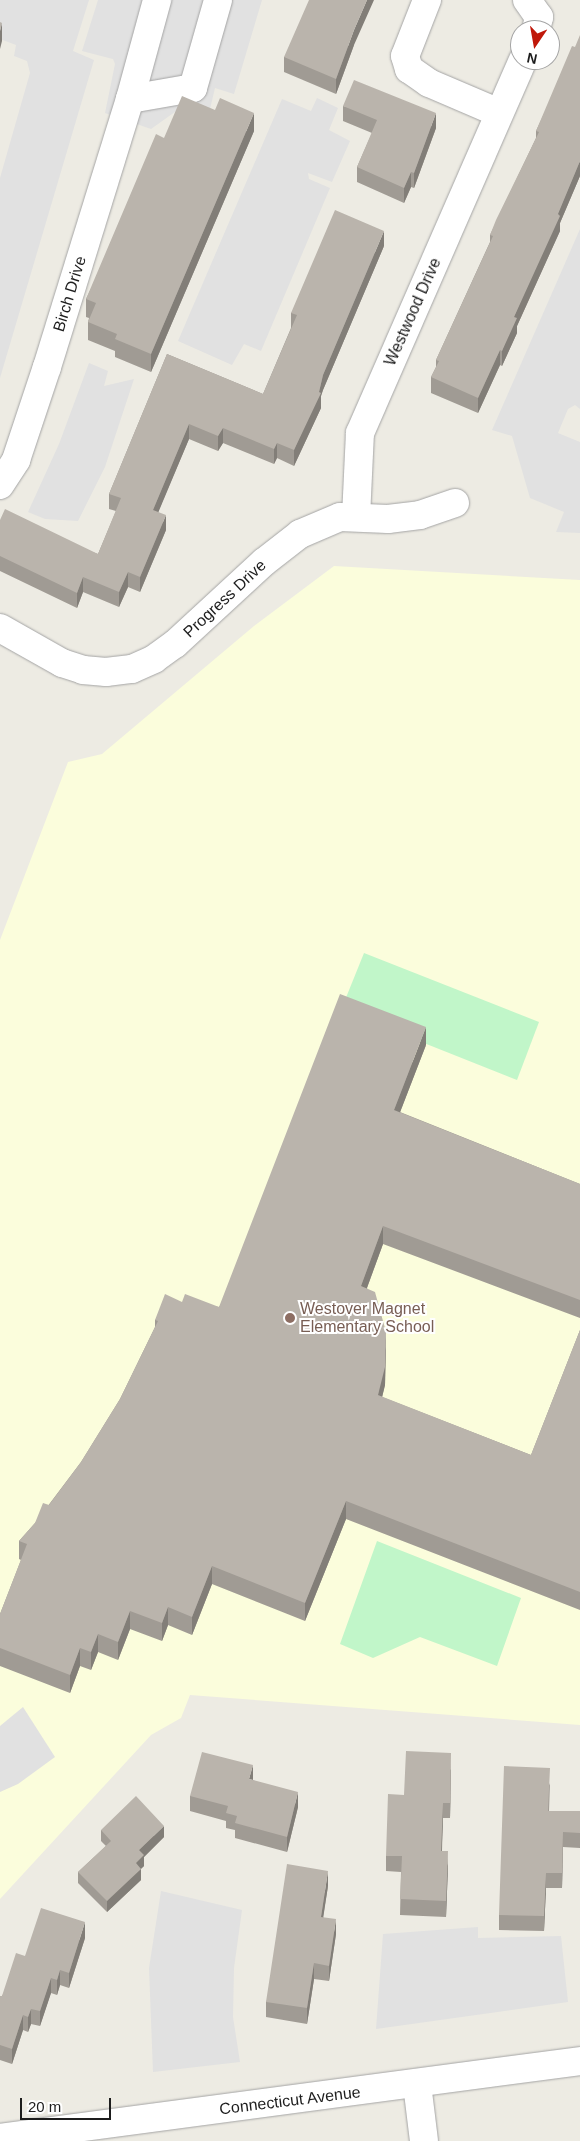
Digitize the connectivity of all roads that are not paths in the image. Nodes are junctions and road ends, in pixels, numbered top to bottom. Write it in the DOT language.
graph roads {
  1 [pos="157,0"];
  2 [pos="218,0"];
  3 [pos="427,0"];
  4 [pos="527,0"];
  5 [pos="538,20"];
  6 [pos="519,70"];
  7 [pos="130,99"];
  8 [pos="500,113"];
  9 [pos="0,485"];
  10 [pos="455,503"];
  11 [pos="356,517"];
  12 [pos="0,628"];
  13 [pos="580,2061"];
  14 [pos="417,2084"];
  15 [pos="0,2138"];
  16 [pos="424,2141"];
  1 -- 7 [label="street, Birch Drive"];
  2 -- 7 [label="street"];
  3 -- 8 [label="street"];
  4 -- 5 [label="street"];
  6 -- 8 [label="street, Westwood Drive"];
  7 -- 9 [label="street, Birch Drive"];
  8 -- 11 [label="street, Westwood Drive"];
  10 -- 11 [label="street, Progress Drive"];
  11 -- 12 [label="street, Progress Drive"];
  13 -- 14 [label="street, Connecticut Avenue"];
  14 -- 15 [label="street, Connecticut Avenue"];
  14 -- 16 [label="street"];
}
